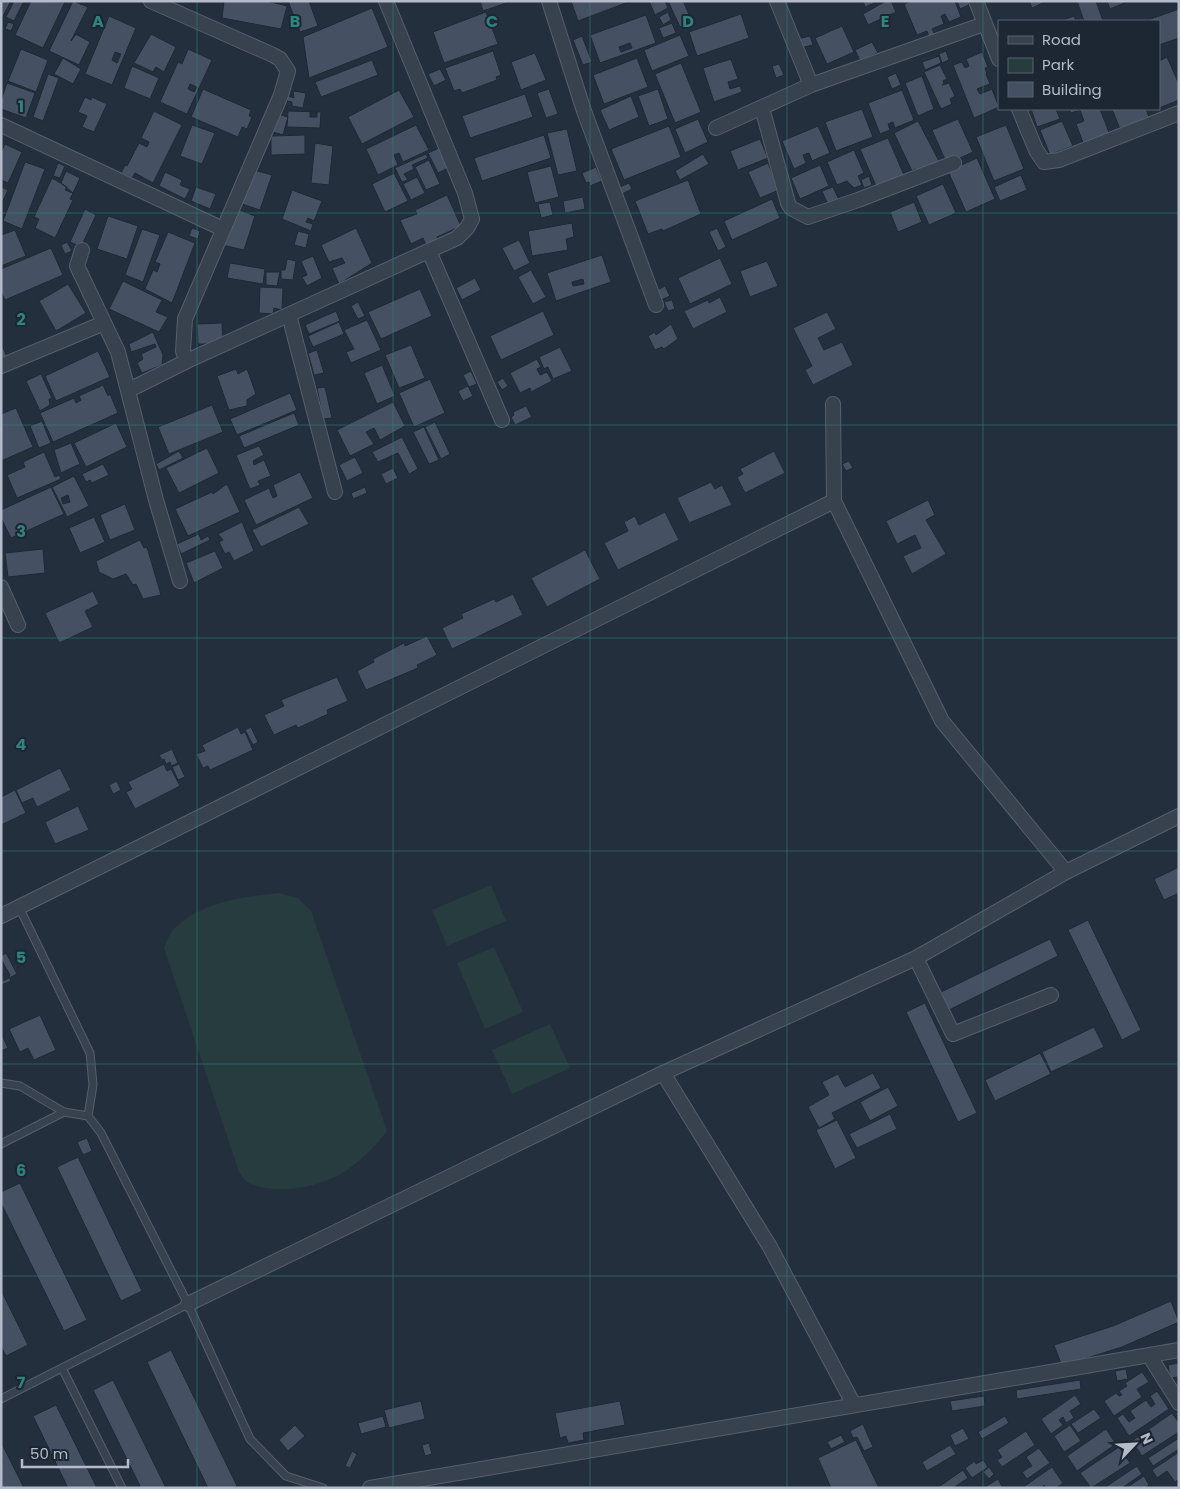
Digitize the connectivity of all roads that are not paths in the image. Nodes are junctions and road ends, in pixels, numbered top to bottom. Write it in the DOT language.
graph roads {
  1 [pos="151,1"];
  2 [pos="386,1"];
  3 [pos="549,1"];
  4 [pos="778,1"];
  5 [pos="976,1"];
  6 [pos="984,24"];
  7 [pos="998,58"];
  8 [pos="811,85"];
  9 [pos="762,108"];
  10 [pos="1019,110"];
  11 [pos="1179,113"];
  12 [pos="1,125"];
  13 [pos="716,128"];
  14 [pos="954,163"];
  15 [pos="223,229"];
  16 [pos="82,250"];
  17 [pos="429,251"];
  18 [pos="656,306"];
  19 [pos="289,315"];
  20 [pos="104,323"];
  21 [pos="187,361"];
  22 [pos="1,366"];
  23 [pos="129,390"];
  24 [pos="833,404"];
  25 [pos="502,420"];
  26 [pos="335,492"];
  27 [pos="834,501"];
  28 [pos="180,581"];
  29 [pos="1,587"];
  30 [pos="18,625"];
  31 [pos="1179,816"];
  32 [pos="1066,872"];
  33 [pos="19,907"];
  34 [pos="1,916"];
  35 [pos="916,958"];
  36 [pos="1051,995"];
  37 [pos="663,1073"];
  38 [pos="1,1082"];
  39 [pos="64,1112"];
  40 [pos="88,1116"];
  41 [pos="1,1144"];
  42 [pos="188,1304"];
  43 [pos="1179,1350"];
  44 [pos="1150,1355"];
  45 [pos="62,1368"];
  46 [pos="1,1399"];
  47 [pos="1179,1403"];
  48 [pos="854,1405"];
  49 [pos="310,1484"];
  50 [pos="122,1488"];
  51 [pos="302,1488"];
  52 [pos="322,1488"];
  53 [pos="370,1488"];
  1 -- 15 [label="street"];
  2 -- 17 [label="street"];
  3 -- 18 [label="street"];
  4 -- 8 [label="street"];
  5 -- 6 [label="street"];
  6 -- 7 [label="street"];
  6 -- 8 [label="street"];
  8 -- 9 [label="street"];
  9 -- 13 [label="street"];
  9 -- 14 [label="street"];
  10 -- 11 [label="street"];
  12 -- 15 [label="street"];
  15 -- 21 [label="street"];
  16 -- 20 [label="street"];
  17 -- 19 [label="street"];
  17 -- 25 [label="street"];
  19 -- 21 [label="street"];
  19 -- 26 [label="street"];
  20 -- 22 [label="street"];
  20 -- 23 [label="street"];
  21 -- 23 [label="street"];
  23 -- 28 [label="street"];
  24 -- 27 [label="street"];
  27 -- 32 [label="street"];
  27 -- 33 [label="street"];
  29 -- 30 [label="street"];
  31 -- 32 [label="street"];
  32 -- 35 [label="street"];
  33 -- 34 [label="street"];
  33 -- 40 [label="lane"];
  35 -- 36 [label="street"];
  35 -- 37 [label="street"];
  37 -- 42 [label="street"];
  37 -- 48 [label="street"];
  38 -- 39 [label="lane"];
  39 -- 40 [label="lane"];
  39 -- 41 [label="lane"];
  40 -- 42 [label="lane"];
  42 -- 45 [label="lane"];
  42 -- 49 [label="lane"];
  43 -- 44 [label="street"];
  44 -- 47 [label="street"];
  44 -- 48 [label="street"];
  45 -- 46 [label="lane"];
  45 -- 50 [label="lane"];
  48 -- 53 [label="street"];
  49 -- 51 [label="lane"];
  49 -- 52 [label="lane"];
}
